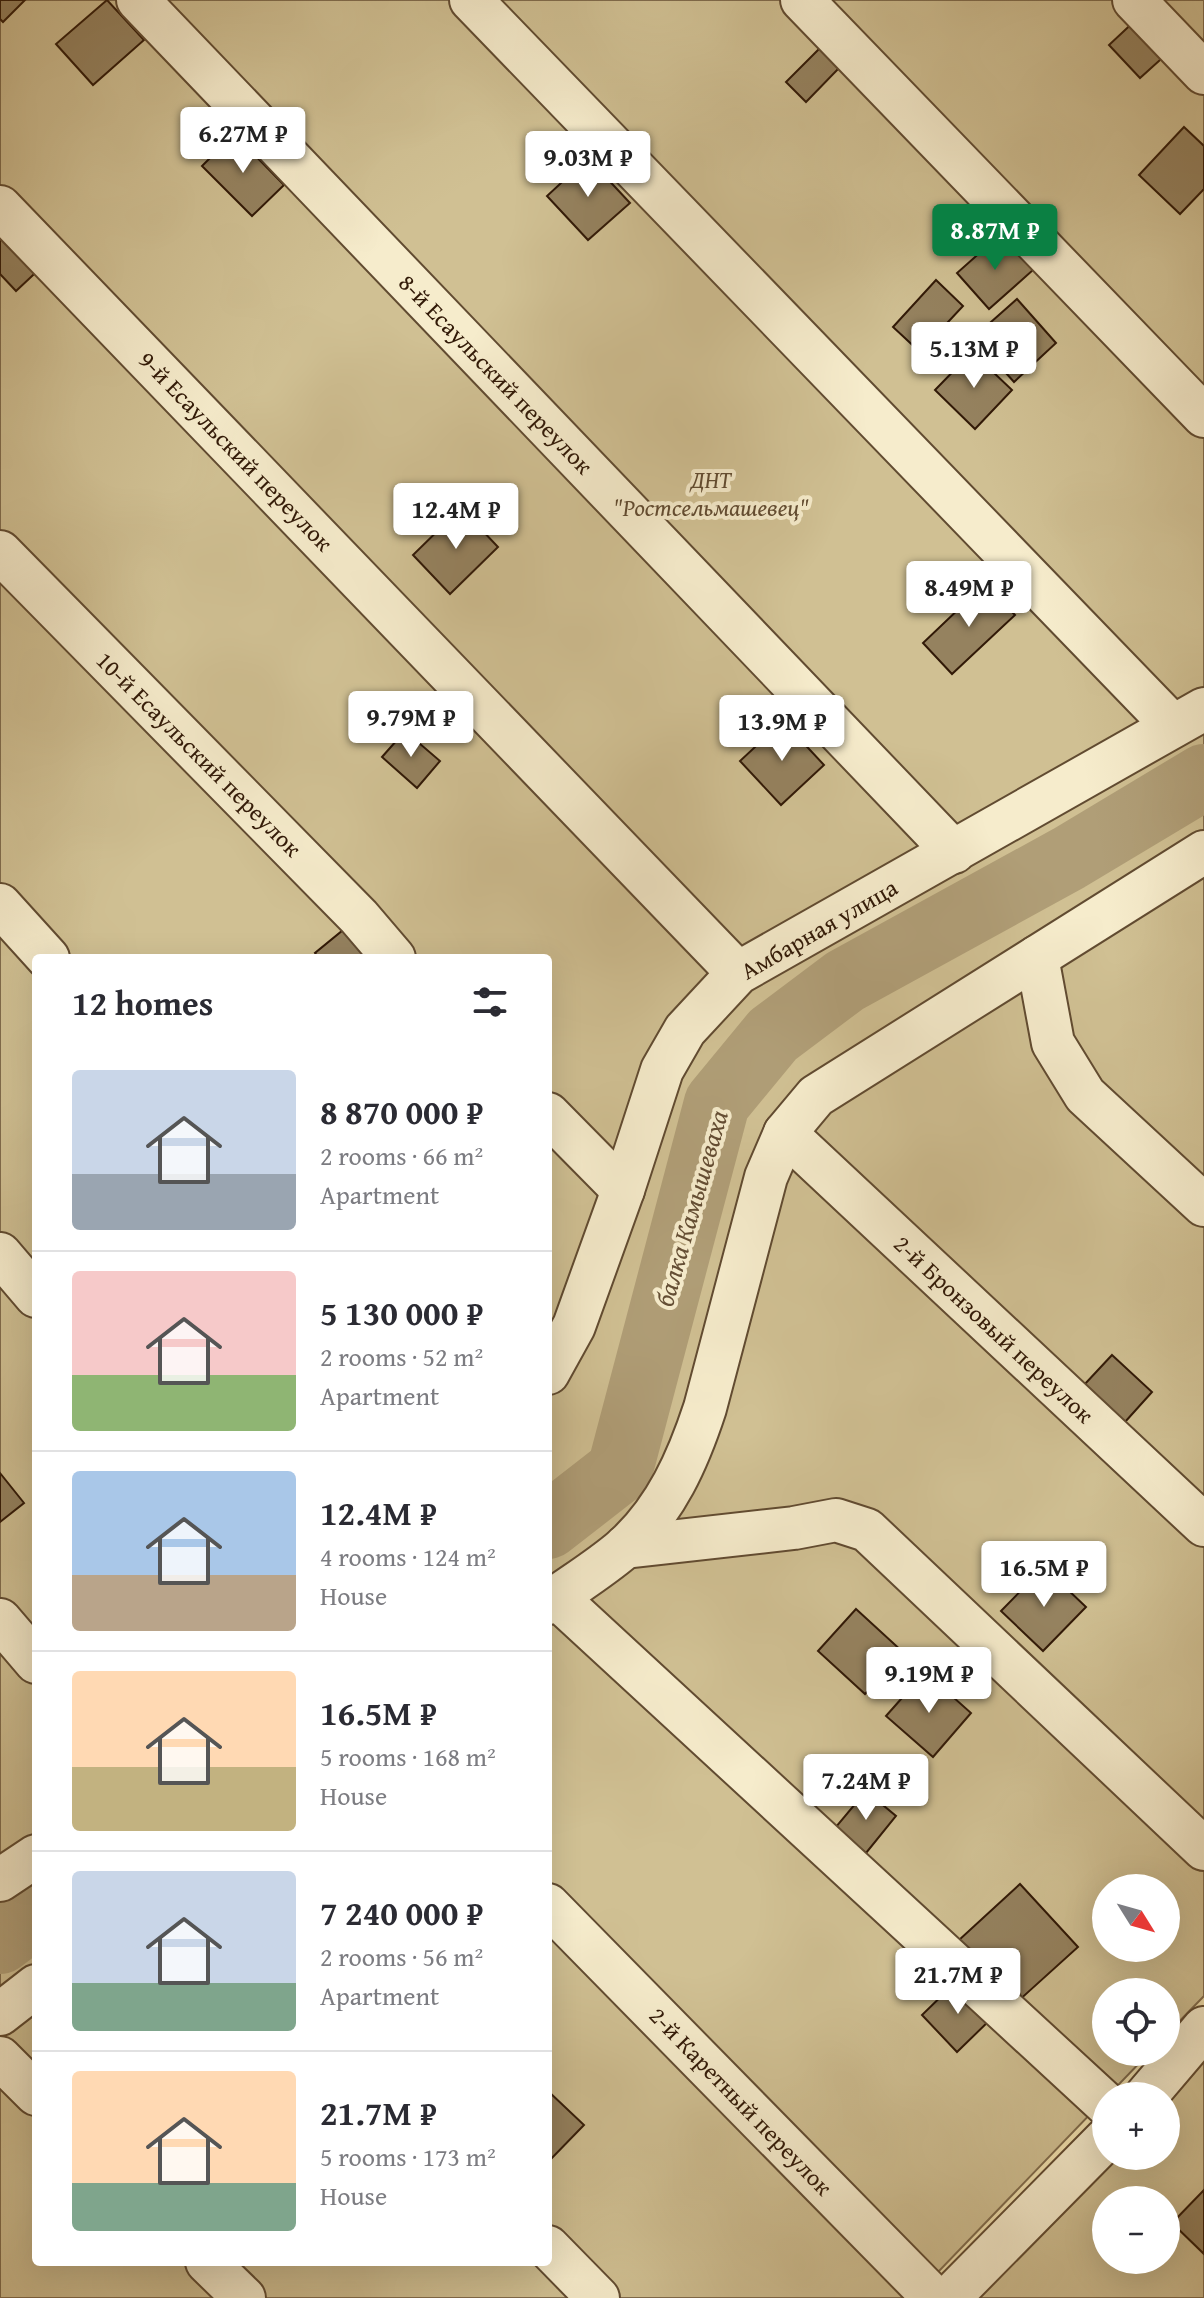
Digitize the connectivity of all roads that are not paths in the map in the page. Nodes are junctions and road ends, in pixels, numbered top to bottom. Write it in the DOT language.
graph roads {
  1 [pos="138,0"];
  2 [pos="471,0"];
  3 [pos="802,0"];
  4 [pos="1134,0"];
  5 [pos="1204,73"];
  6 [pos="0,207"];
  7 [pos="1204,416"];
  8 [pos="0,552"];
  9 [pos="1188,718"];
  10 [pos="954,852"];
  11 [pos="1204,852"];
  12 [pos="0,905"];
  13 [pos="44,954"];
  14 [pos="391,954"];
  15 [pos="1037,957"];
  16 [pos="738,973"];
  17 [pos="552,1118"];
  18 [pos="785,1133"];
  19 [pos="623,1190"];
  20 [pos="1204,1205"];
  21 [pos="0,1254"];
  22 [pos="32,1291"];
  23 [pos="552,1366"];
  24 [pos="1204,1525"];
  25 [pos="625,1547"];
  26 [pos="552,1600"];
  27 [pos="0,1620"];
  28 [pos="32,1657"];
  29 [pos="1204,1849"];
  30 [pos="32,1859"];
  31 [pos="0,1880"];
  32 [pos="552,1909"];
  33 [pos="32,1989"];
  34 [pos="0,2014"];
  35 [pos="1204,2028"];
  36 [pos="0,2058"];
  37 [pos="1158,2082"];
  38 [pos="32,2090"];
  39 [pos="1092,2091"];
  40 [pos="1092,2153"];
  41 [pos="552,2251"];
  42 [pos="211,2266"];
  43 [pos="244,2298"];
  44 [pos="598,2298"];
  45 [pos="934,2298"];
  46 [pos="949,2298"];
  1 -- 10 [label="street, 8-й Есаульский переулок"];
  2 -- 9 [label="street"];
  3 -- 7 [label="street"];
  4 -- 5 [label="street"];
  6 -- 16 [label="street, 9-й Есаульский переулок"];
  8 -- 14 [label="street, 10-й Есаульский переулок"];
  9 -- 10 [label="street, Амбарная улица"];
  10 -- 16 [label="street, Амбарная улица"];
  11 -- 15 [label="street"];
  12 -- 13 [label="street"];
  15 -- 18 [label="street"];
  15 -- 20 [label="street"];
  16 -- 19 [label="street, Амбарная улица"];
  17 -- 19 [label="street"];
  18 -- 24 [label="street, 2-й Бронзовый переулок"];
  18 -- 25 [label="street"];
  19 -- 23 [label="street, Амбарная улица"];
  21 -- 22 [label="street"];
  25 -- 26 [label="street"];
  25 -- 29 [label="street"];
  26 -- 39 [label="street"];
  27 -- 28 [label="street"];
  30 -- 31 [label="street"];
  32 -- 45 [label="street, 2-й Каретный переулок"];
  33 -- 34 [label="street"];
  35 -- 37 [label="street"];
  36 -- 38 [label="street"];
  40 -- 46 [label="street"];
  41 -- 44 [label="street"];
  42 -- 43 [label="street"];
}
